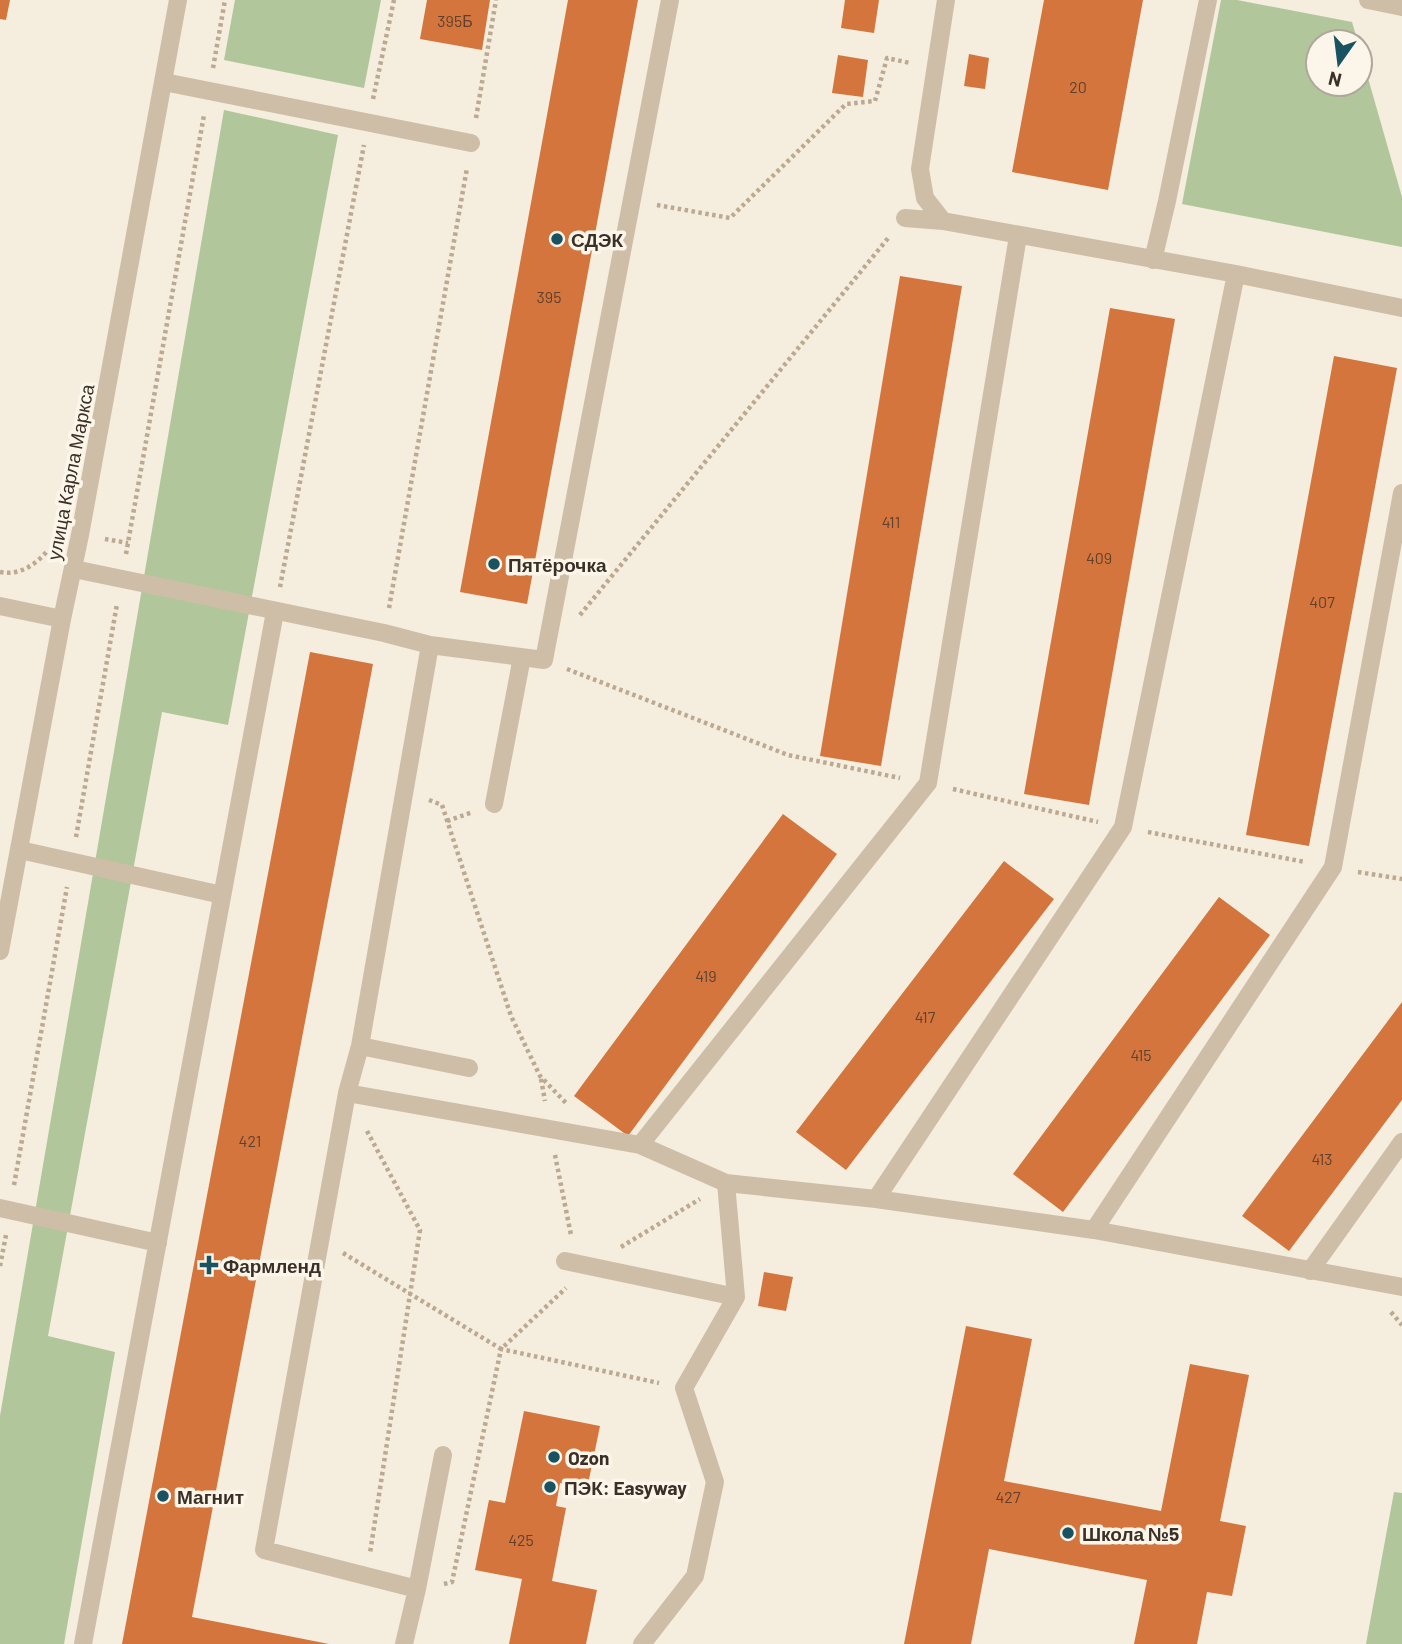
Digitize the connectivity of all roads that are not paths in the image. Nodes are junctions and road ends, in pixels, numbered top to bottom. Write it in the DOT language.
graph roads {
  1 [pos="178,0"];
  2 [pos="670,0"];
  3 [pos="946,0"];
  4 [pos="1208,0"];
  5 [pos="1368,0"];
  6 [pos="1402,7"];
  7 [pos="163,82"];
  8 [pos="471,143"];
  9 [pos="905,218"];
  10 [pos="943,221"];
  11 [pos="1018,236"];
  12 [pos="1153,260"];
  13 [pos="1236,274"];
  14 [pos="1402,308"];
  15 [pos="1402,493"];
  16 [pos="74,569"];
  17 [pos="0,606"];
  18 [pos="275,612"];
  19 [pos="62,618"];
  20 [pos="430,645"];
  21 [pos="522,657"];
  22 [pos="494,804"];
  23 [pos="19,850"];
  24 [pos="222,895"];
  25 [pos="0,951"];
  26 [pos="360,1046"];
  27 [pos="469,1068"];
  28 [pos="347,1093"];
  29 [pos="1402,1142"];
  30 [pos="640,1145"];
  31 [pos="726,1184"];
  32 [pos="876,1199"];
  33 [pos="5,1209"];
  34 [pos="1094,1230"];
  35 [pos="158,1243"];
  36 [pos="571,1262"];
  37 [pos="1310,1271"];
  38 [pos="1402,1287"];
  39 [pos="736,1297"];
  40 [pos="443,1455"];
  41 [pos="416,1590"];
  42 [pos="83,1644"];
  43 [pos="404,1644"];
  44 [pos="642,1644"];
  1 -- 7 [label="street, улица Карла Маркса"];
  2 -- 21 [label="street"];
  3 -- 10 [label="street"];
  4 -- 12 [label="street"];
  5 -- 6 [label="street"];
  7 -- 8 [label="street"];
  7 -- 16 [label="street, улица Карла Маркса"];
  9 -- 10 [label="street"];
  10 -- 11 [label="street"];
  11 -- 12 [label="street"];
  11 -- 30 [label="street"];
  12 -- 13 [label="street"];
  13 -- 14 [label="street"];
  13 -- 32 [label="street"];
  15 -- 34 [label="street"];
  16 -- 18 [label="street"];
  16 -- 19 [label="street, улица Карла Маркса"];
  17 -- 19 [label="street"];
  18 -- 20 [label="street"];
  18 -- 24 [label="street"];
  19 -- 23 [label="street, улица Карла Маркса"];
  20 -- 21 [label="street"];
  20 -- 26 [label="street"];
  21 -- 22 [label="street"];
  23 -- 24 [label="street"];
  23 -- 25 [label="street, улица Карла Маркса"];
  24 -- 35 [label="street"];
  26 -- 27 [label="street"];
  26 -- 28 [label="street"];
  28 -- 30 [label="street"];
  28 -- 41 [label="street"];
  29 -- 37 [label="street"];
  30 -- 31 [label="street"];
  31 -- 32 [label="street"];
  31 -- 39 [label="street"];
  32 -- 34 [label="street"];
  33 -- 35 [label="street"];
  34 -- 37 [label="street"];
  35 -- 42 [label="street"];
  36 -- 39 [label="street"];
  37 -- 38 [label="street"];
  39 -- 44 [label="street"];
  40 -- 41 [label="street"];
  41 -- 43 [label="street"];
}
